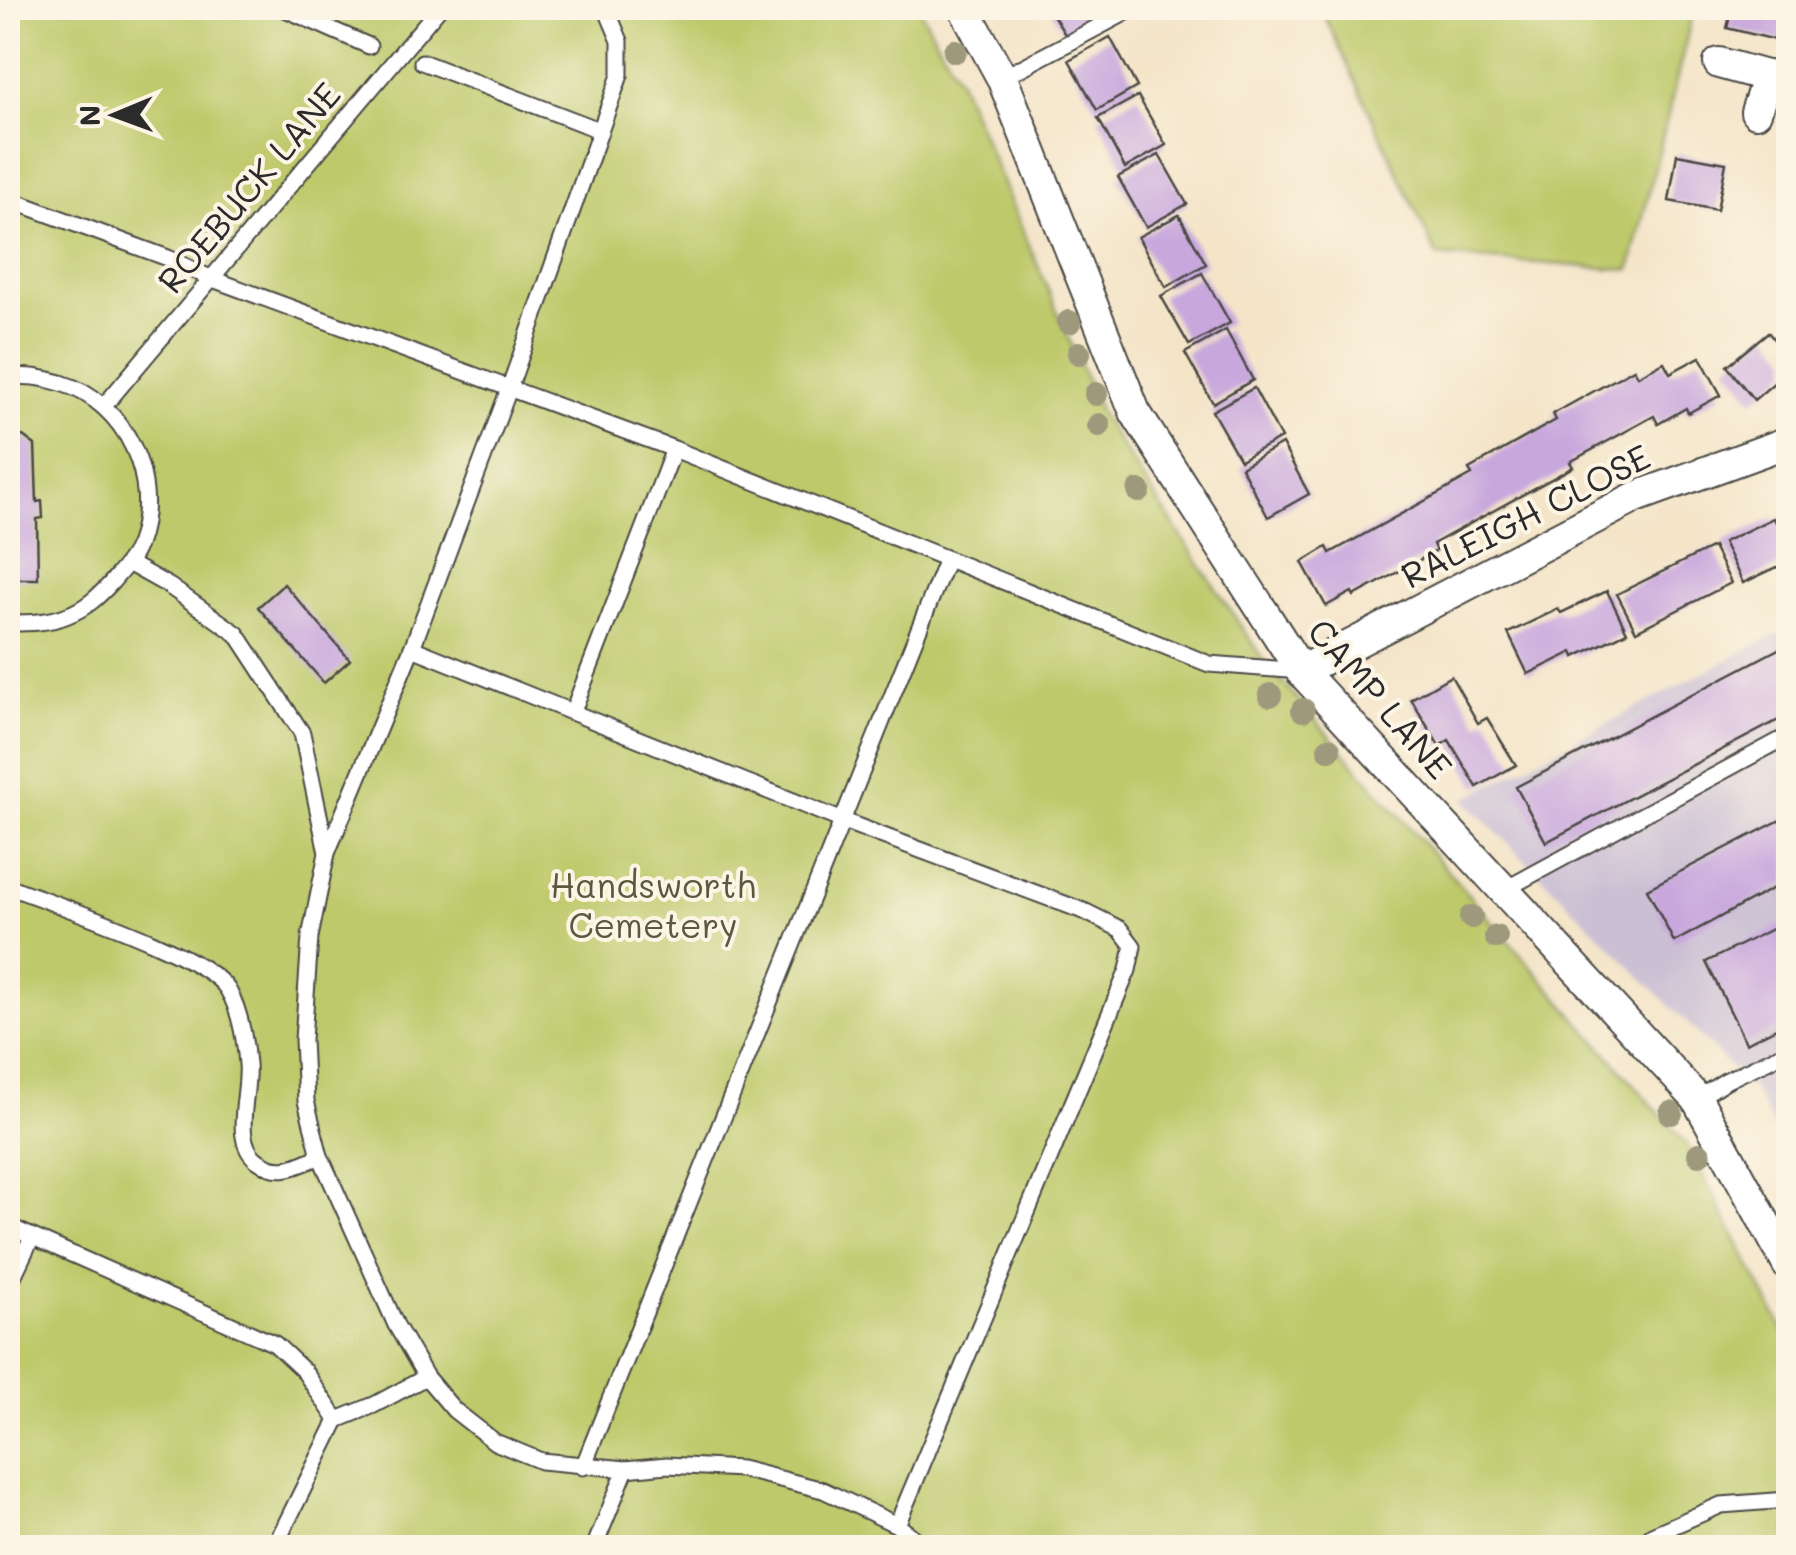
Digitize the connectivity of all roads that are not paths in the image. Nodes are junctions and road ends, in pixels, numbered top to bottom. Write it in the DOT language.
graph roads {
  1 [pos="283,8"];
  2 [pos="439,8"];
  3 [pos="606,8"];
  4 [pos="964,8"];
  5 [pos="1134,8"];
  6 [pos="369,46"];
  7 [pos="422,62"];
  8 [pos="1719,63"];
  9 [pos="1002,78"];
  10 [pos="1778,80"];
  11 [pos="1756,112"];
  12 [pos="599,130"];
  13 [pos="8,199"];
  14 [pos="210,278"];
  15 [pos="8,378"];
  16 [pos="509,389"];
  17 [pos="104,406"];
  18 [pos="1788,442"];
  19 [pos="674,449"];
  20 [pos="946,559"];
  21 [pos="128,563"];
  22 [pos="8,622"];
  23 [pos="412,648"];
  24 [pos="1301,671"];
  25 [pos="573,711"];
  26 [pos="1788,736"];
  27 [pos="843,821"];
  28 [pos="327,853"];
  29 [pos="8,886"];
  30 [pos="1502,892"];
  31 [pos="1788,1051"];
  32 [pos="1696,1100"];
  33 [pos="320,1156"];
  34 [pos="8,1226"];
  35 [pos="32,1238"];
  36 [pos="1788,1265"];
  37 [pos="8,1287"];
  38 [pos="426,1377"];
  39 [pos="337,1420"];
  40 [pos="583,1467"];
  41 [pos="626,1469"];
  42 [pos="1788,1500"];
  43 [pos="898,1525"];
  44 [pos="8,1538"];
  45 [pos="32,1548"];
  46 [pos="274,1548"];
  47 [pos="594,1548"];
  48 [pos="927,1548"];
  49 [pos="1636,1548"];
  1 -- 6 [label="lane"];
  2 -- 14 [label="lane, ROEBUCK LANE"];
  3 -- 12 [label="lane"];
  4 -- 9 [label="street, CAMP LANE"];
  5 -- 9 [label="lane"];
  7 -- 12 [label="lane"];
  8 -- 10 [label="street"];
  9 -- 24 [label="street, CAMP LANE"];
  10 -- 11 [label="street"];
  12 -- 16 [label="lane"];
  13 -- 14 [label="lane"];
  14 -- 16 [label="lane"];
  14 -- 17 [label="lane, ROEBUCK LANE"];
  15 -- 17 [label="lane"];
  16 -- 19 [label="lane"];
  16 -- 23 [label="lane"];
  17 -- 21 [label="lane"];
  18 -- 24 [label="street, RALEIGH CLOSE"];
  19 -- 20 [label="lane"];
  19 -- 25 [label="lane"];
  20 -- 24 [label="lane"];
  20 -- 27 [label="lane"];
  21 -- 22 [label="lane"];
  21 -- 28 [label="lane"];
  23 -- 25 [label="lane"];
  23 -- 28 [label="lane"];
  24 -- 30 [label="street, CAMP LANE"];
  25 -- 27 [label="lane"];
  26 -- 30 [label="lane"];
  27 -- 40 [label="lane"];
  27 -- 43 [label="lane"];
  28 -- 33 [label="lane"];
  29 -- 33 [label="lane"];
  30 -- 32 [label="street, CAMP LANE"];
  31 -- 32 [label="lane"];
  32 -- 36 [label="street, CAMP LANE"];
  33 -- 38 [label="lane"];
  34 -- 35 [label="lane"];
  35 -- 37 [label="lane"];
  35 -- 39 [label="lane"];
  38 -- 39 [label="lane"];
  38 -- 40 [label="lane"];
  39 -- 46 [label="lane"];
  40 -- 41 [label="lane"];
  41 -- 43 [label="lane"];
  41 -- 47 [label="lane"];
  42 -- 49 [label="lane"];
  43 -- 48 [label="lane"];
  44 -- 45 [label="lane"];
}
